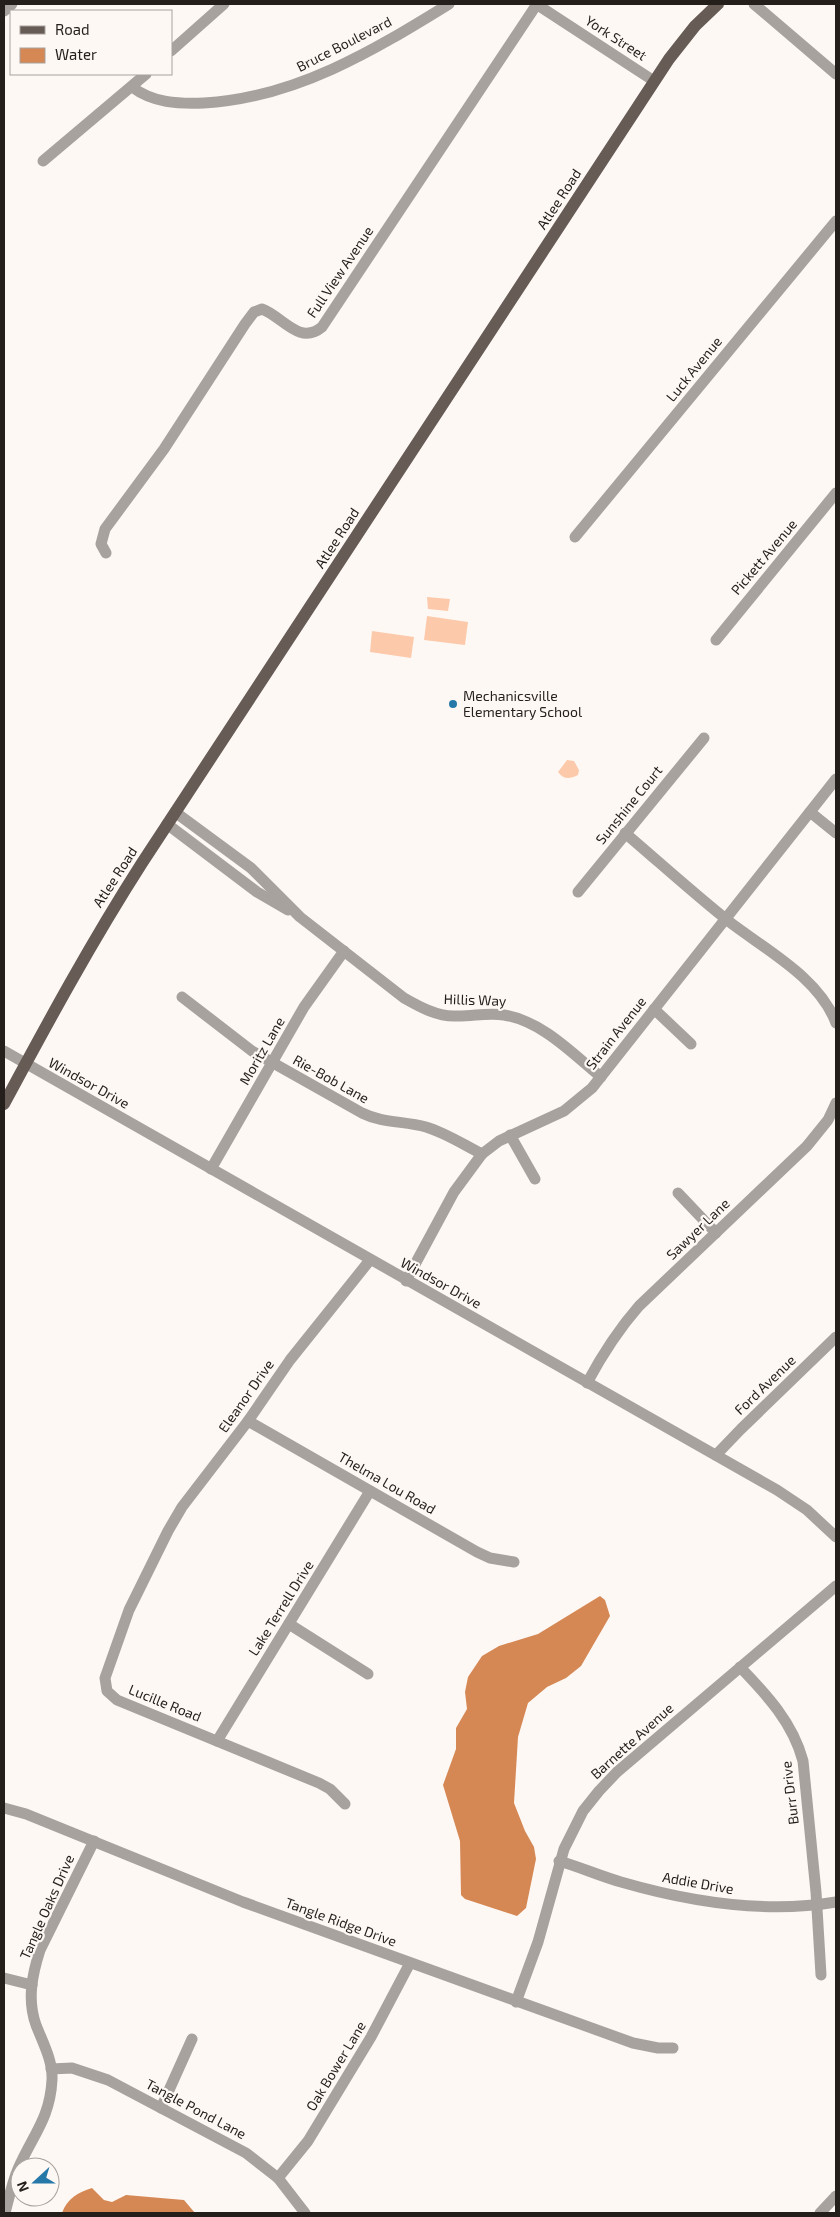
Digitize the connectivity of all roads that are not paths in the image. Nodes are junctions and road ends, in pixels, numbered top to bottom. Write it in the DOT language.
graph roads {
  1 [pos="12,4"];
  2 [pos="224,4"];
  3 [pos="449,4"];
  4 [pos="537,4"];
  5 [pos="718,4"];
  6 [pos="754,4"];
  7 [pos="4,11"];
  8 [pos="172,50"];
  9 [pos="836,74"];
  10 [pos="145,75"];
  11 [pos="654,81"];
  12 [pos="132,87"];
  13 [pos="43,161"];
  14 [pos="836,221"];
  15 [pos="836,493"];
  16 [pos="575,537"];
  17 [pos="106,553"];
  18 [pos="716,640"];
  19 [pos="704,738"];
  20 [pos="836,779"];
  21 [pos="175,812"];
  22 [pos="810,812"];
  23 [pos="167,824"];
  24 [pos="836,833"];
  25 [pos="625,834"];
  26 [pos="578,892"];
  27 [pos="300,916"];
  28 [pos="726,919"];
  29 [pos="344,951"];
  30 [pos="182,997"];
  31 [pos="654,1009"];
  32 [pos="836,1023"];
  33 [pos="691,1044"];
  34 [pos="4,1050"];
  35 [pos="272,1063"];
  36 [pos="25,1064"];
  37 [pos="601,1077"];
  38 [pos="836,1103"];
  39 [pos="4,1104"];
  40 [pos="510,1136"];
  41 [pos="482,1154"];
  42 [pos="211,1169"];
  43 [pos="535,1179"];
  44 [pos="678,1193"];
  45 [pos="716,1233"];
  46 [pos="370,1260"];
  47 [pos="406,1281"];
  48 [pos="836,1337"];
  49 [pos="587,1383"];
  50 [pos="248,1421"];
  51 [pos="716,1455"];
  52 [pos="370,1491"];
  53 [pos="836,1537"];
  54 [pos="156,1554"];
  55 [pos="514,1562"];
  56 [pos="836,1586"];
  57 [pos="289,1624"];
  58 [pos="740,1667"];
  59 [pos="368,1674"];
  60 [pos="216,1741"];
  61 [pos="345,1804"];
  62 [pos="4,1808"];
  63 [pos="94,1841"];
  64 [pos="559,1861"];
  65 [pos="836,1902"];
  66 [pos="817,1906"];
  67 [pos="410,1963"];
  68 [pos="820,1975"];
  69 [pos="4,1978"];
  70 [pos="32,1985"];
  71 [pos="516,2002"];
  72 [pos="192,2039"];
  73 [pos="673,2048"];
  74 [pos="51,2069"];
  75 [pos="161,2108"];
  76 [pos="278,2178"];
  77 [pos="836,2196"];
  78 [pos="5,2213"];
  79 [pos="305,2213"];
  80 [pos="820,2213"];
  1 -- 7 [label="street"];
  2 -- 8 [label="street"];
  3 -- 12 [label="street, Bruce Boulevard"];
  4 -- 11 [label="street, York Street"];
  4 -- 17 [label="street, Full View Avenue"];
  5 -- 11 [label="main road, Atlee Road"];
  6 -- 9 [label="street"];
  10 -- 12 [label="street"];
  11 -- 21 [label="main road, Atlee Road"];
  12 -- 13 [label="street"];
  14 -- 16 [label="street, Luck Avenue"];
  15 -- 18 [label="street, Pickett Avenue"];
  19 -- 25 [label="street, Sunshine Court"];
  20 -- 22 [label="street, Strain Avenue"];
  21 -- 23 [label="main road, Atlee Road"];
  21 -- 27 [label="street, Hillis Way"];
  22 -- 24 [label="street"];
  22 -- 28 [label="street, Strain Avenue"];
  23 -- 27 [label="street, Hillis Way"];
  23 -- 36 [label="main road, Atlee Road"];
  25 -- 26 [label="street, Sunshine Court"];
  25 -- 28 [label="street"];
  27 -- 29 [label="street, Hillis Way"];
  28 -- 31 [label="street, Strain Avenue"];
  28 -- 32 [label="street"];
  29 -- 35 [label="street, Moritz Lane"];
  29 -- 37 [label="street, Hillis Way"];
  30 -- 35 [label="street, Rie-Bob Lane"];
  31 -- 33 [label="street"];
  31 -- 37 [label="street, Strain Avenue"];
  34 -- 36 [label="street, Windsor Drive"];
  35 -- 41 [label="street, Rie-Bob Lane"];
  35 -- 42 [label="street, Moritz Lane"];
  36 -- 39 [label="main road, Atlee Road"];
  36 -- 42 [label="street, Windsor Drive"];
  37 -- 40 [label="street, Strain Avenue"];
  38 -- 45 [label="street, Sawyer Lane"];
  40 -- 41 [label="street, Strain Avenue"];
  40 -- 43 [label="street"];
  41 -- 47 [label="street, Strain Avenue"];
  42 -- 46 [label="street, Windsor Drive"];
  44 -- 45 [label="street"];
  45 -- 49 [label="street, Sawyer Lane"];
  46 -- 47 [label="street, Windsor Drive"];
  46 -- 50 [label="street, Eleanor Drive"];
  47 -- 49 [label="street, Windsor Drive"];
  48 -- 51 [label="street, Ford Avenue"];
  49 -- 51 [label="street, Windsor Drive"];
  50 -- 52 [label="street, Thelma Lou Road"];
  50 -- 54 [label="street, Eleanor Drive"];
  51 -- 53 [label="street, Windsor Drive"];
  52 -- 55 [label="street, Thelma Lou Road"];
  52 -- 57 [label="street, Lake Terrell Drive"];
  54 -- 60 [label="street, Lucille Road"];
  56 -- 58 [label="street, Barnette Avenue"];
  57 -- 59 [label="street"];
  57 -- 60 [label="street, Lake Terrell Drive"];
  58 -- 64 [label="street, Barnette Avenue"];
  58 -- 66 [label="street, Burr Drive"];
  60 -- 61 [label="street, Lucille Road"];
  62 -- 63 [label="street, Tangle Ridge Drive"];
  63 -- 67 [label="street, Tangle Ridge Drive"];
  63 -- 70 [label="street, Tangle Oaks Drive"];
  64 -- 66 [label="street, Addie Drive"];
  64 -- 71 [label="street, Barnette Avenue"];
  65 -- 66 [label="street, Addie Drive"];
  66 -- 68 [label="street, Burr Drive"];
  67 -- 71 [label="street, Tangle Ridge Drive"];
  67 -- 76 [label="street, Oak Bower Lane"];
  69 -- 70 [label="street"];
  70 -- 74 [label="street, Tangle Oaks Drive"];
  71 -- 73 [label="street, Tangle Ridge Drive"];
  72 -- 75 [label="street"];
  74 -- 75 [label="street, Tangle Pond Lane"];
  74 -- 78 [label="street, Tangle Oaks Drive"];
  75 -- 76 [label="street, Tangle Pond Lane"];
  76 -- 79 [label="street, Tangle Pond Lane"];
  77 -- 80 [label="street"];
}
